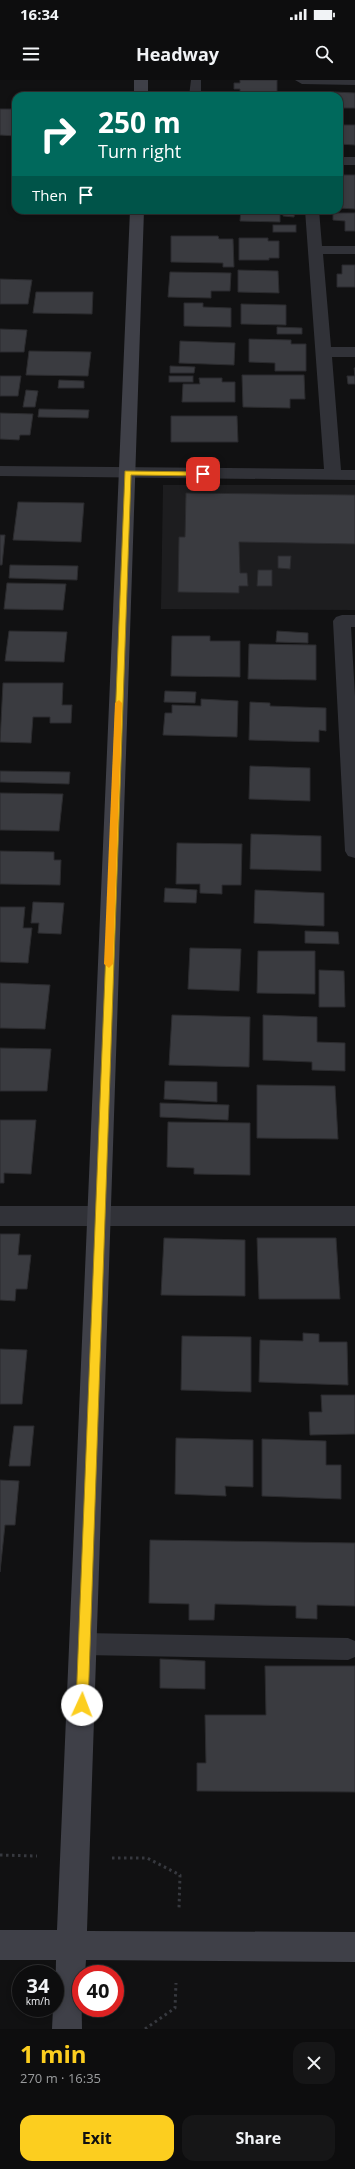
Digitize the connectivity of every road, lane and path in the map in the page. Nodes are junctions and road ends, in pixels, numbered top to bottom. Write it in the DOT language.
graph roads {
  1 [pos="141,80"];
  2 [pos="196,80"];
  3 [pos="302,80"];
  4 [pos="355,81"];
  5 [pos="141,92"];
  6 [pos="195,92"];
  7 [pos="303,92"];
  8 [pos="343,161"];
  9 [pos="355,161"];
  10 [pos="137,214"];
  11 [pos="312,214"];
  12 [pos="316,250"];
  13 [pos="355,250"];
  14 [pos="322,352"];
  15 [pos="355,352"];
  16 [pos="0,471"];
  17 [pos="128,473"];
  18 [pos="333,475"];
  19 [pos="355,475"];
  20 [pos="355,621"];
  21 [pos="352,789"];
  22 [pos="355,851"];
  23 [pos="0,1216"];
  24 [pos="355,1216"];
  25 [pos="99,1217"];
  26 [pos="84,1644"];
  27 [pos="348,1649"];
  28 [pos="0,1854"];
  29 [pos="76,1857"];
  30 [pos="0,1945"];
  31 [pos="72,1946"];
  32 [pos="178,1946"];
  33 [pos="355,1946"];
  34 [pos="67,2029"];
  35 [pos="145,2029"];
  1 -- 5 [label="street"];
  2 -- 6 [label="lane"];
  3 -- 4 [label="street"];
  3 -- 7 [label="street"];
  8 -- 9 [label="street"];
  10 -- 17 [label="street"];
  11 -- 12 [label="street"];
  12 -- 13 [label="street"];
  12 -- 14 [label="street"];
  14 -- 15 [label="street"];
  14 -- 18 [label="street"];
  16 -- 17 [label="street"];
  17 -- 18 [label="street"];
  17 -- 25 [label="street"];
  18 -- 19 [label="street"];
  20 -- 21 [label="street"];
  21 -- 22 [label="street"];
  23 -- 25 [label="street"];
  24 -- 25 [label="street"];
  25 -- 26 [label="street"];
  26 -- 27 [label="lane"];
  26 -- 29 [label="street"];
  28 -- 29 [label="path"];
  29 -- 31 [label="street"];
  29 -- 32 [label="path"];
  30 -- 31 [label="street"];
  31 -- 32 [label="street"];
  31 -- 34 [label="street"];
  32 -- 33 [label="street"];
  32 -- 35 [label="path"];
}
